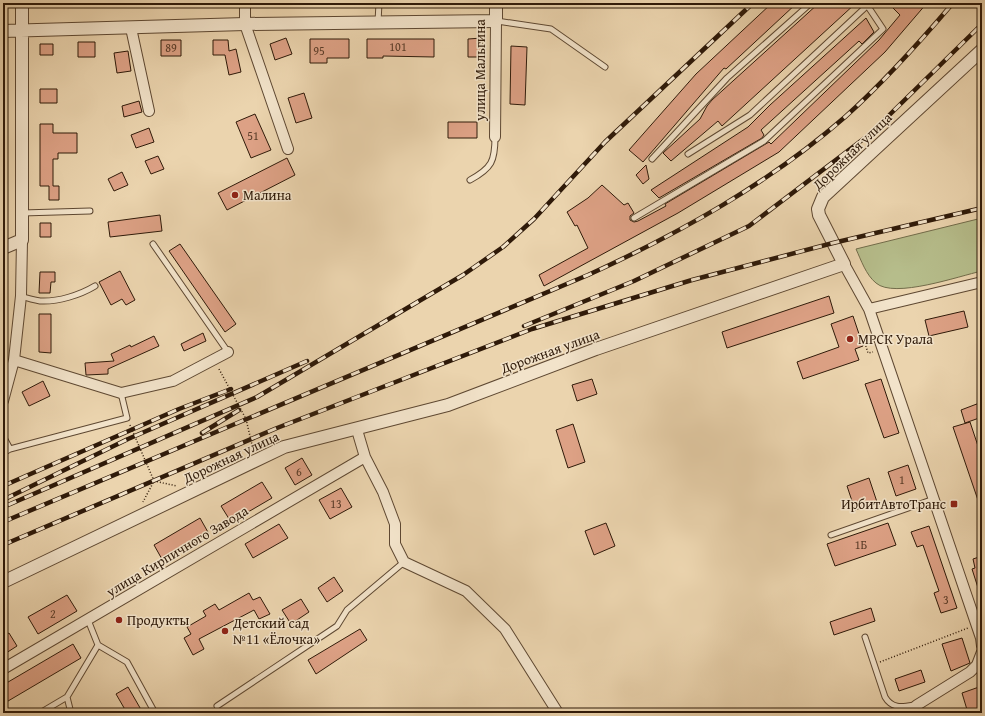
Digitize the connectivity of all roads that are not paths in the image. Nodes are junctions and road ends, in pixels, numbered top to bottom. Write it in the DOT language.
graph roads {
  1 [pos="22,3"];
  2 [pos="245,3"];
  3 [pos="379,3"];
  4 [pos="496,3"];
  5 [pos="810,3"];
  6 [pos="869,4"];
  7 [pos="496,21"];
  8 [pos="378,23"];
  9 [pos="245,24"];
  10 [pos="131,28"];
  11 [pos="3,31"];
  12 [pos="22,31"];
  13 [pos="982,50"];
  14 [pos="605,68"];
  15 [pos="149,111"];
  16 [pos="495,137"];
  17 [pos="288,149"];
  18 [pos="688,154"];
  19 [pos="652,159"];
  20 [pos="470,180"];
  21 [pos="90,211"];
  22 [pos="22,213"];
  23 [pos="634,218"];
  24 [pos="22,240"];
  25 [pos="152,244"];
  26 [pos="5,245"];
  27 [pos="844,264"];
  28 [pos="982,282"];
  29 [pos="94,286"];
  30 [pos="21,296"];
  31 [pos="869,309"];
  32 [pos="228,352"];
  33 [pos="14,360"];
  34 [pos="5,382"];
  35 [pos="121,393"];
  36 [pos="3,401"];
  37 [pos="357,430"];
  38 [pos="3,436"];
  39 [pos="10,449"];
  40 [pos="3,453"];
  41 [pos="365,458"];
  42 [pos="934,499"];
  43 [pos="831,535"];
  44 [pos="404,562"];
  45 [pos="3,582"];
  46 [pos="88,620"];
  47 [pos="864,637"];
  48 [pos="98,645"];
  49 [pos="982,646"];
  50 [pos="982,652"];
  51 [pos="3,669"];
  52 [pos="67,697"];
  53 [pos="917,705"];
  54 [pos="217,706"];
  55 [pos="40,713"];
  56 [pos="71,713"];
  57 [pos="155,713"];
  58 [pos="558,713"];
  59 [pos="908,713"];
  1 -- 12 [label="street"];
  2 -- 9 [label="street"];
  3 -- 8 [label="lane"];
  4 -- 7 [label="street, улица Мальгина"];
  5 -- 19 [label="lane"];
  6 -- 18 [label="lane"];
  6 -- 23 [label="lane"];
  7 -- 8 [label="street"];
  7 -- 14 [label="lane"];
  7 -- 16 [label="street, улица Мальгина"];
  8 -- 9 [label="street"];
  9 -- 10 [label="street"];
  9 -- 17 [label="street"];
  10 -- 12 [label="street"];
  10 -- 15 [label="street"];
  11 -- 12 [label="street"];
  12 -- 22 [label="street"];
  13 -- 27 [label="street, Дорожная улица"];
  16 -- 20 [label="lane"];
  21 -- 22 [label="lane"];
  22 -- 24 [label="street"];
  24 -- 26 [label="street"];
  24 -- 30 [label="street"];
  25 -- 32 [label="lane"];
  27 -- 31 [label="street"];
  27 -- 37 [label="street, Дорожная улица"];
  28 -- 31 [label="street"];
  29 -- 30 [label="lane"];
  30 -- 33 [label="street"];
  31 -- 42 [label="street"];
  32 -- 35 [label="street"];
  33 -- 34 [label="street"];
  33 -- 35 [label="street"];
  34 -- 36 [label="street"];
  35 -- 39 [label="lane"];
  37 -- 41 [label="street"];
  37 -- 45 [label="street, Дорожная улица"];
  38 -- 39 [label="lane"];
  39 -- 40 [label="lane"];
  41 -- 44 [label="street"];
  41 -- 46 [label="street, улица Кирпичного Завода"];
  42 -- 43 [label="lane"];
  42 -- 49 [label="street"];
  44 -- 54 [label="lane"];
  44 -- 58 [label="street"];
  46 -- 48 [label="lane"];
  46 -- 51 [label="street, улица Кирпичного Завода"];
  47 -- 53 [label="lane"];
  48 -- 52 [label="lane"];
  48 -- 57 [label="lane"];
  50 -- 53 [label="street"];
  52 -- 55 [label="lane"];
  52 -- 56 [label="lane"];
  53 -- 59 [label="street"];
}
